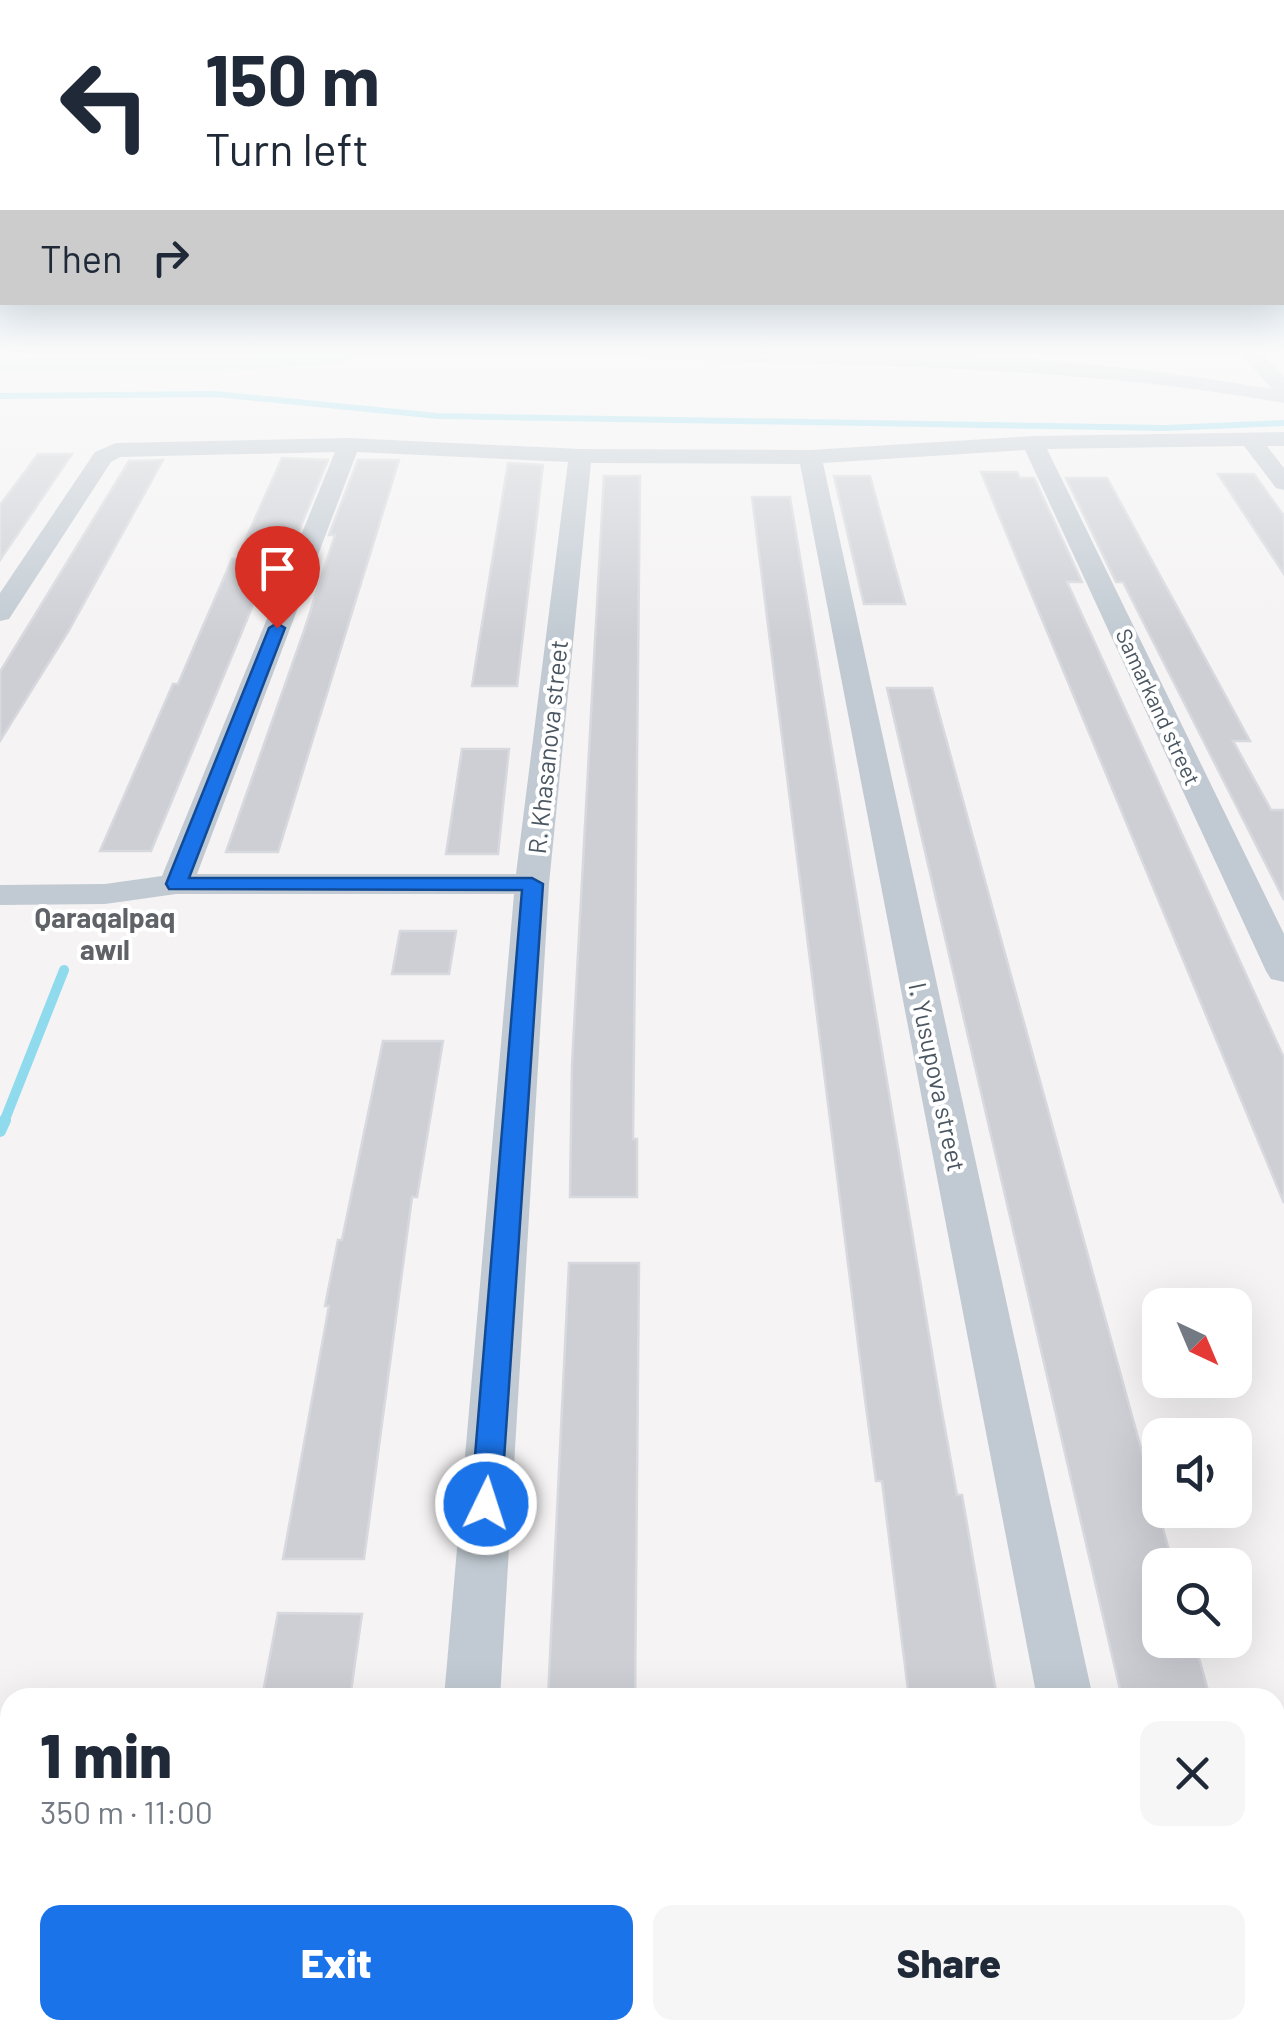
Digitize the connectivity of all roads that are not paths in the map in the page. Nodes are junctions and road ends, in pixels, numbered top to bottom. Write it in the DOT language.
graph roads {
  1 [pos="133,448"];
  2 [pos="348,448"];
  3 [pos="415,448"];
  4 [pos="962,448"];
  5 [pos="1035,448"];
  6 [pos="1258,448"];
  7 [pos="580,456"];
  8 [pos="810,457"];
  9 [pos="1284,483"];
  10 [pos="0,613"];
  11 [pos="176,884"];
  12 [pos="532,884"];
  13 [pos="0,894"];
  14 [pos="1284,971"];
  15 [pos="473,1688"];
  16 [pos="1063,1688"];
  1 -- 10 [label="street"];
  2 -- 11 [label="street"];
  3 -- 7 [label="street"];
  4 -- 8 [label="street"];
  5 -- 14 [label="street, Samarkand street"];
  6 -- 9 [label="street"];
  7 -- 8 [label="street"];
  7 -- 12 [label="street, R. Khasanova street"];
  8 -- 16 [label="street, I. Yusupova street"];
  11 -- 12 [label="street"];
  11 -- 13 [label="street"];
  12 -- 15 [label="street, R. Khasanova street"];
}
